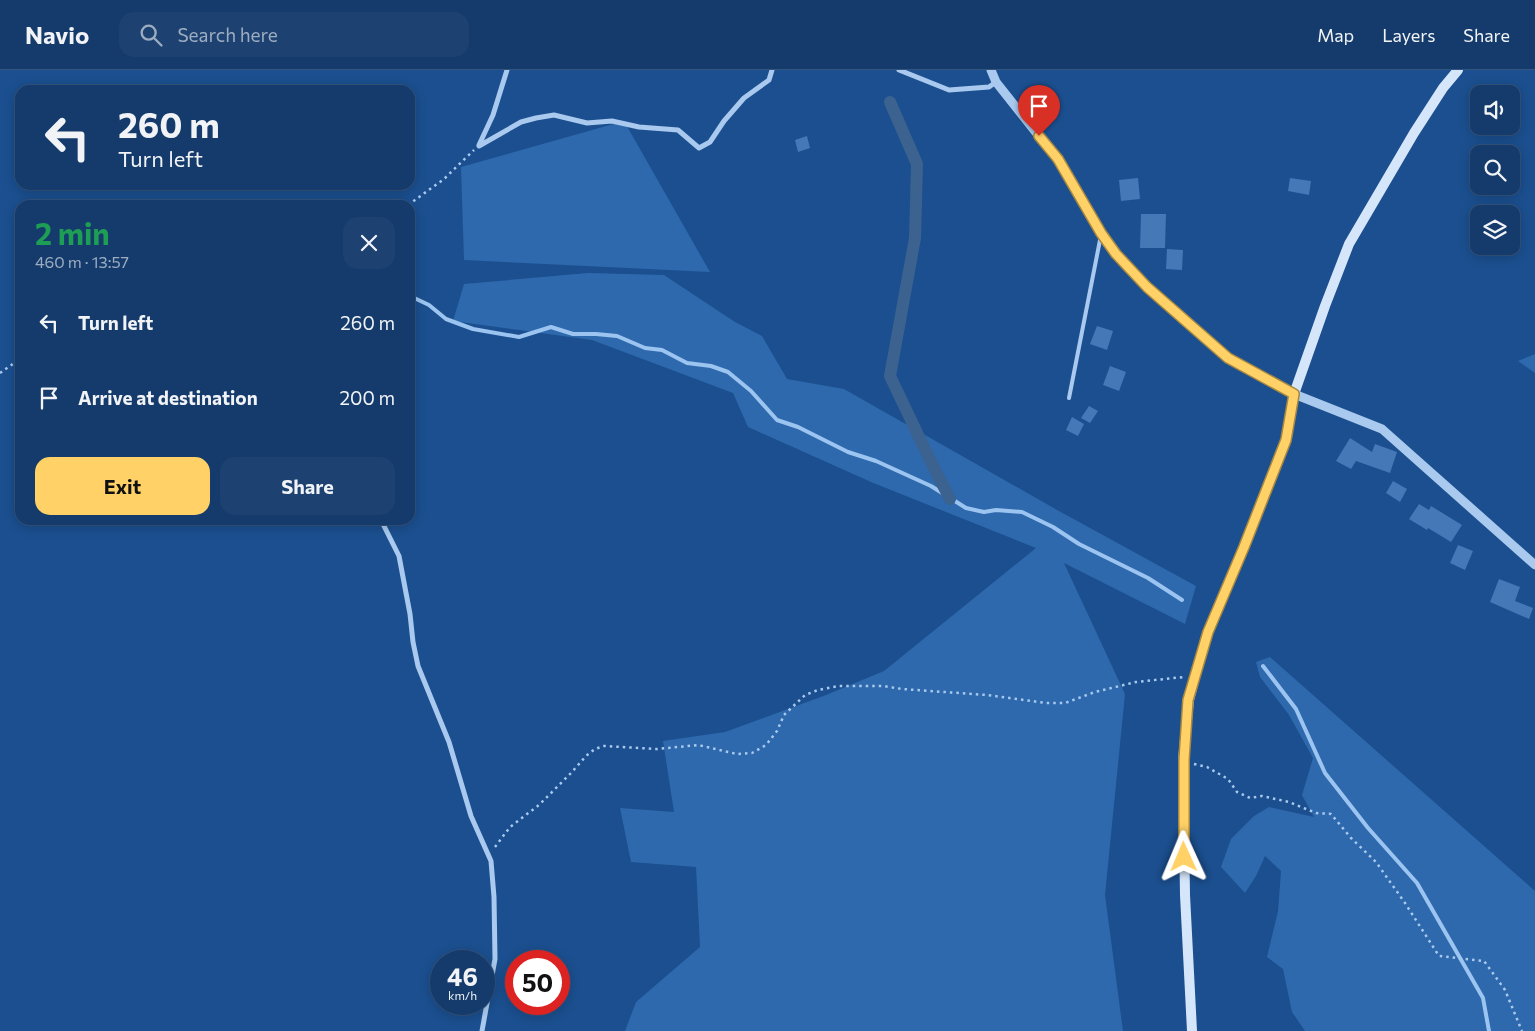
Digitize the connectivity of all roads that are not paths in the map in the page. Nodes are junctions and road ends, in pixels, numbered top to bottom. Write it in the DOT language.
graph roads {
  1 [pos="507,70"];
  2 [pos="772,70"];
  3 [pos="899,70"];
  4 [pos="992,70"];
  5 [pos="1458,70"];
  6 [pos="996,82"];
  7 [pos="1101,233"];
  8 [pos="1294,394"];
  9 [pos="1069,398"];
  10 [pos="384,525"];
  11 [pos="1535,565"];
  12 [pos="482,1031"];
  13 [pos="1192,1031"];
  1 -- 2 [label="street"];
  3 -- 6 [label="street"];
  4 -- 6 [label="street"];
  5 -- 8 [label="main road"];
  6 -- 7 [label="street"];
  7 -- 8 [label="street"];
  7 -- 9 [label="lane"];
  8 -- 11 [label="street"];
  8 -- 13 [label="main road"];
  10 -- 12 [label="street"];
}
